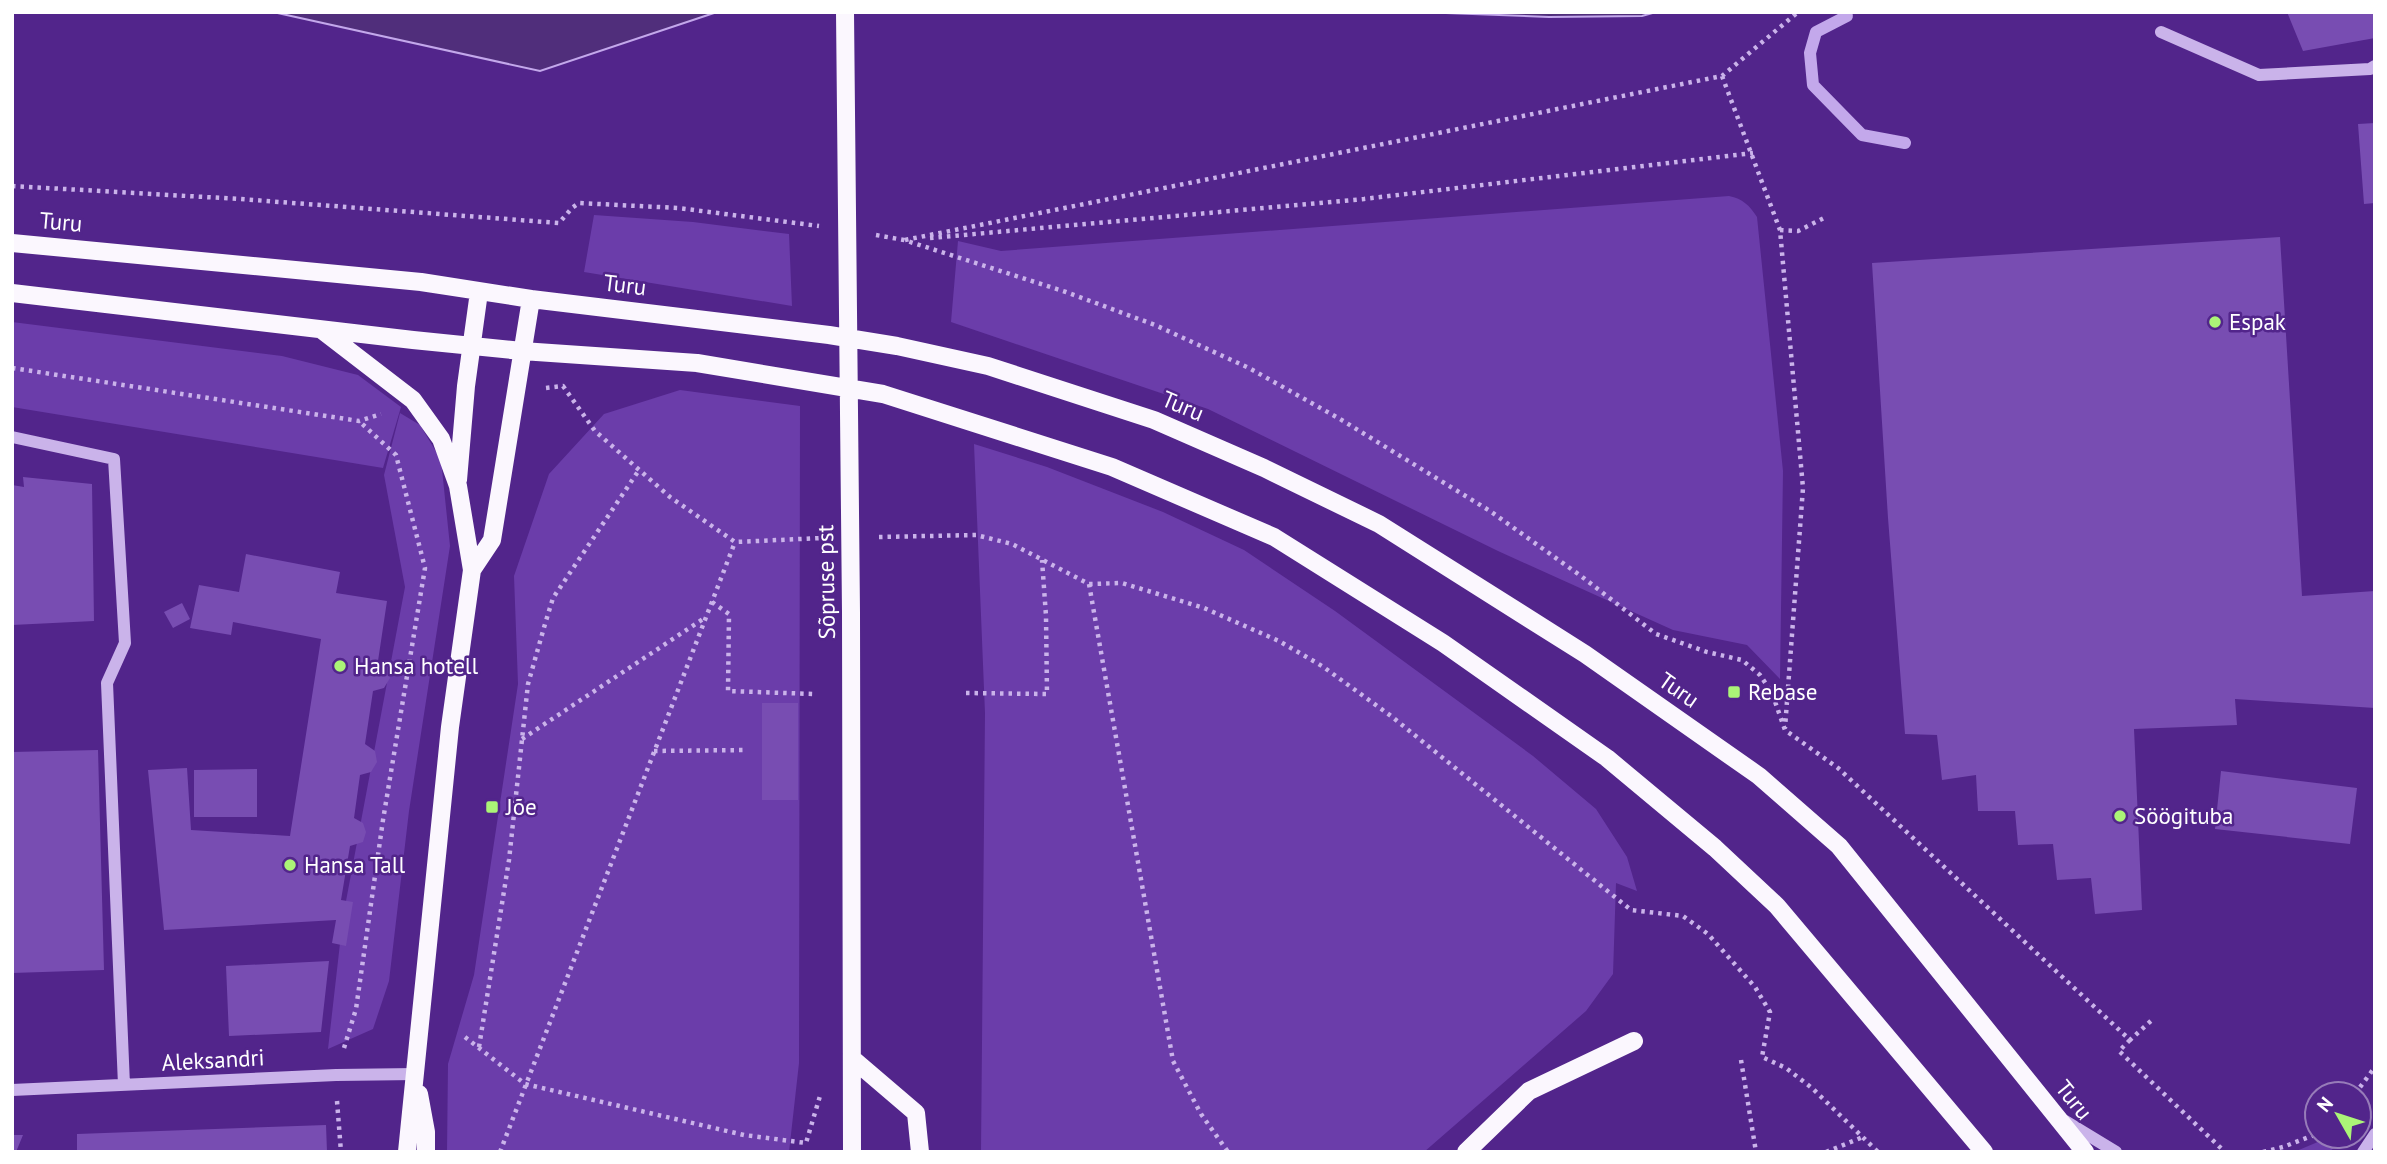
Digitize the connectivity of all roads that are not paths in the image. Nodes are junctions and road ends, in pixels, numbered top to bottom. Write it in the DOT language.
graph roads {
  1 [pos="845,12"];
  2 [pos="2161,32"];
  3 [pos="2375,66"];
  4 [pos="12,243"];
  5 [pos="12,292"];
  6 [pos="479,292"];
  7 [pos="531,299"];
  8 [pos="322,330"];
  9 [pos="472,346"];
  10 [pos="522,351"];
  11 [pos="12,437"];
  12 [pos="458,486"];
  13 [pos="472,570"];
  14 [pos="1634,1041"];
  15 [pos="854,1060"];
  16 [pos="416,1074"];
  17 [pos="124,1085"];
  18 [pos="12,1090"];
  19 [pos="916,1113"];
  20 [pos="2055,1115"];
  21 [pos="2375,1134"];
  22 [pos="407,1152"];
  23 [pos="426,1152"];
  24 [pos="846,1152"];
  25 [pos="852,1152"];
  26 [pos="914,1152"];
  27 [pos="920,1152"];
  28 [pos="1466,1152"];
  29 [pos="1984,1152"];
  30 [pos="2085,1152"];
  31 [pos="2116,1152"];
  32 [pos="2363,1152"];
  1 -- 15 [label="main road, Sõpruse pst"];
  2 -- 3 [label="street"];
  4 -- 6 [label="main road, Turu"];
  5 -- 8 [label="main road"];
  6 -- 7 [label="main road, Turu"];
  6 -- 9 [label="main road"];
  7 -- 10 [label="main road"];
  7 -- 20 [label="main road, Turu"];
  8 -- 9 [label="main road"];
  8 -- 12 [label="main road"];
  9 -- 10 [label="main road"];
  9 -- 12 [label="main road"];
  10 -- 13 [label="main road"];
  10 -- 29 [label="main road"];
  11 -- 17 [label="street"];
  12 -- 13 [label="main road"];
  13 -- 16 [label="main road"];
  14 -- 28 [label="main road"];
  15 -- 19 [label="main road"];
  15 -- 24 [label="main road"];
  15 -- 25 [label="main road, Sõpruse pst"];
  16 -- 17 [label="street, Aleksandri"];
  16 -- 22 [label="main road"];
  16 -- 23 [label="main road"];
  17 -- 18 [label="street, Aleksandri"];
  19 -- 26 [label="main road"];
  19 -- 27 [label="main road"];
  20 -- 30 [label="main road, Turu"];
  20 -- 31 [label="street"];
  21 -- 32 [label="street"];
}
